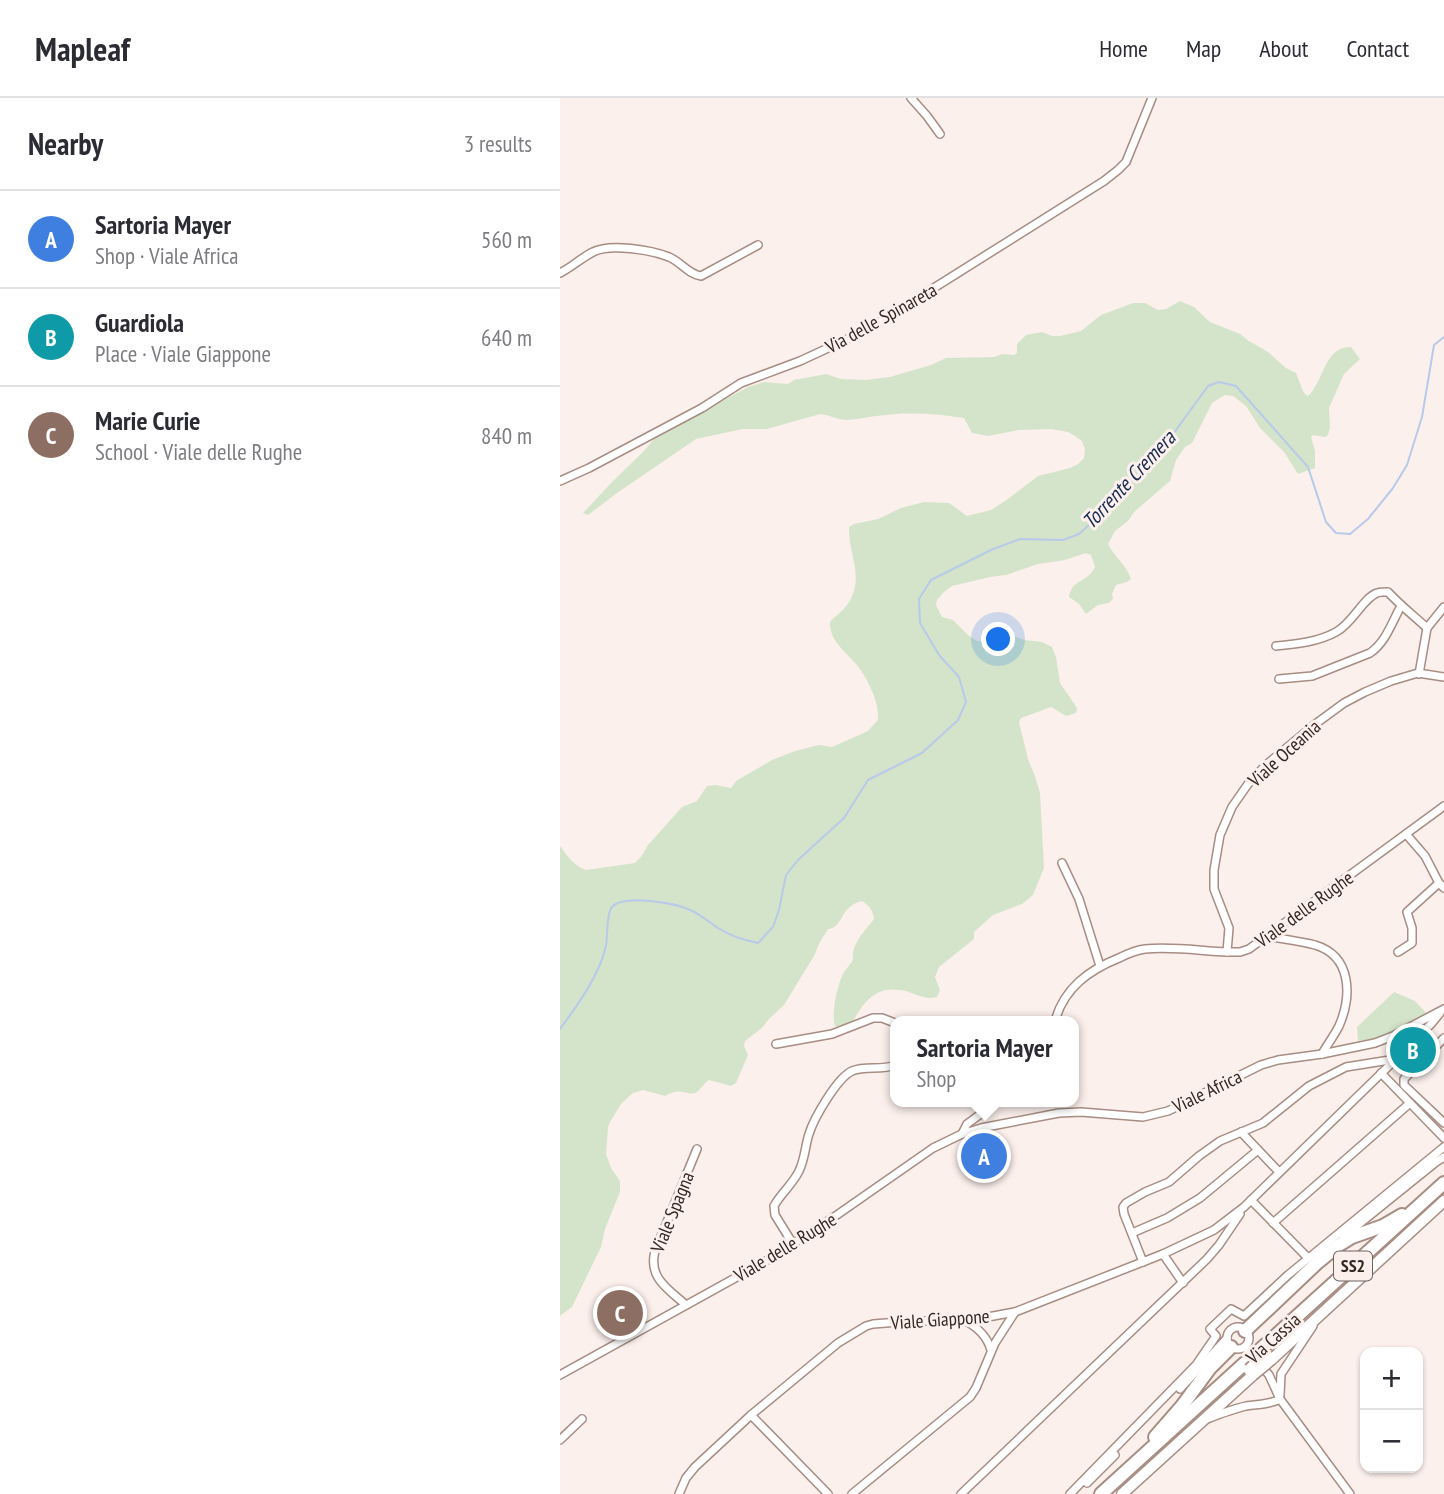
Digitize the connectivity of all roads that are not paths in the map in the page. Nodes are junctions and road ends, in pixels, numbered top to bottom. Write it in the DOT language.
graph roads {
  1 [pos="911,98"];
  2 [pos="1152,98"];
  3 [pos="940,134"];
  4 [pos="758,245"];
  5 [pos="560,273"];
  6 [pos="560,481"];
  7 [pos="1401,606"];
  8 [pos="1444,607"];
  9 [pos="1427,628"];
  10 [pos="1276,646"];
  11 [pos="1419,674"];
  12 [pos="1444,677"];
  13 [pos="1279,679"];
  14 [pos="1442,811"];
  15 [pos="1406,834"];
  16 [pos="1062,863"];
  17 [pos="1442,885"];
  18 [pos="1267,936"];
  19 [pos="1227,952"];
  20 [pos="1398,952"];
  21 [pos="1100,966"];
  22 [pos="1443,1010"];
  23 [pos="1057,1016"];
  24 [pos="890,1021"];
  25 [pos="1444,1038"];
  26 [pos="776,1044"];
  27 [pos="1322,1054"];
  28 [pos="1396,1059"];
  29 [pos="890,1067"];
  30 [pos="1381,1073"];
  31 [pos="1410,1103"];
  32 [pos="990,1107"];
  33 [pos="1444,1124"];
  34 [pos="1241,1132"];
  35 [pos="962,1133"];
  36 [pos="1444,1138"];
  37 [pos="1444,1147"];
  38 [pos="697,1149"];
  39 [pos="1258,1150"];
  40 [pos="1444,1157"];
  41 [pos="1279,1172"];
  42 [pos="1444,1183"];
  43 [pos="1444,1192"];
  44 [pos="1251,1200"];
  45 [pos="1444,1201"];
  46 [pos="1244,1207"];
  47 [pos="1413,1212"];
  48 [pos="1273,1223"];
  49 [pos="1132,1233"];
  50 [pos="793,1244"];
  51 [pos="1163,1254"];
  52 [pos="1308,1258"];
  53 [pos="1143,1262"];
  54 [pos="1182,1283"];
  55 [pos="686,1304"];
  56 [pos="1323,1310"];
  57 [pos="1015,1312"];
  58 [pos="966,1321"];
  59 [pos="1244,1329"];
  60 [pos="1234,1344"];
  61 [pos="991,1351"];
  62 [pos="1266,1354"];
  63 [pos="1250,1369"];
  64 [pos="1281,1374"];
  65 [pos="560,1375"];
  66 [pos="1269,1375"];
  67 [pos="1280,1399"];
  68 [pos="751,1415"];
  69 [pos="582,1419"];
  70 [pos="1205,1419"];
  71 [pos="560,1440"];
  72 [pos="1135,1464"];
  73 [pos="970,1486"];
  74 [pos="679,1494"];
  75 [pos="828,1494"];
  76 [pos="852,1494"];
  77 [pos="961,1494"];
  78 [pos="977,1494"];
  79 [pos="1070,1494"];
  80 [pos="1076,1494"];
  81 [pos="1101,1494"];
  82 [pos="1112,1494"];
  83 [pos="1122,1494"];
  84 [pos="1350,1494"];
  1 -- 3 [label="street"];
  2 -- 6 [label="street, Via delle Spinareta"];
  4 -- 5 [label="street"];
  7 -- 9 [label="street"];
  7 -- 10 [label="street"];
  7 -- 13 [label="street"];
  8 -- 9 [label="street"];
  9 -- 11 [label="street"];
  11 -- 12 [label="street, Viale Oceania"];
  11 -- 19 [label="street, Viale Oceania"];
  14 -- 15 [label="street, Viale delle Rughe"];
  15 -- 17 [label="street"];
  15 -- 18 [label="street, Viale delle Rughe"];
  16 -- 21 [label="street"];
  17 -- 20 [label="street"];
  18 -- 19 [label="street, Viale delle Rughe"];
  18 -- 27 [label="street"];
  19 -- 21 [label="street, Viale delle Rughe"];
  21 -- 23 [label="street, Viale delle Rughe"];
  22 -- 27 [label="street, Viale Africa"];
  22 -- 28 [label="street, Viale Giappone"];
  24 -- 26 [label="street"];
  25 -- 33 [label="street"];
  27 -- 35 [label="street, Viale Africa"];
  28 -- 30 [label="street, Viale Giappone"];
  28 -- 34 [label="street"];
  29 -- 50 [label="street"];
  30 -- 31 [label="street"];
  30 -- 41 [label="street, Viale Giappone"];
  31 -- 36 [label="street"];
  31 -- 48 [label="street"];
  32 -- 35 [label="street, Viale delle Rughe"];
  34 -- 39 [label="street"];
  34 -- 49 [label="street"];
  35 -- 50 [label="street, Viale delle Rughe"];
  37 -- 52 [label="street"];
  38 -- 55 [label="street, Viale Spagna"];
  39 -- 41 [label="street"];
  39 -- 49 [label="street"];
  40 -- 59 [label="street"];
  41 -- 44 [label="street, Viale Giappone"];
  42 -- 47 [label="highway, Via Cassia / SS2"];
  43 -- 62 [label="highway, Via Cassia / SS2"];
  44 -- 46 [label="street, Viale Giappone"];
  44 -- 48 [label="street"];
  45 -- 56 [label="street"];
  46 -- 51 [label="street, Viale Giappone"];
  46 -- 54 [label="street, Viale Giappone"];
  47 -- 59 [label="highway"];
  47 -- 62 [label="highway, Via Cassia / SS2"];
  48 -- 52 [label="street"];
  49 -- 53 [label="street"];
  50 -- 55 [label="street, Viale delle Rughe"];
  51 -- 53 [label="street, Viale Giappone"];
  51 -- 54 [label="street"];
  52 -- 79 [label="street"];
  53 -- 57 [label="street, Viale Giappone"];
  54 -- 73 [label="street, Viale Giappone"];
  55 -- 65 [label="street, Viale delle Rughe"];
  56 -- 62 [label="street"];
  56 -- 64 [label="street"];
  57 -- 58 [label="street, Viale Giappone"];
  57 -- 61 [label="street"];
  58 -- 61 [label="street"];
  58 -- 68 [label="street, Viale Giappone"];
  59 -- 60 [label="street"];
  59 -- 60 [label="street"];
  60 -- 66 [label="street"];
  60 -- 72 [label="highway"];
  60 -- 80 [label="street"];
  61 -- 76 [label="street"];
  62 -- 63 [label="highway, Via Cassia / SS2, bridge"];
  63 -- 70 [label="street"];
  63 -- 72 [label="highway, Via Cassia / SS2"];
  63 -- 82 [label="highway, Via Cassia / SS2"];
  64 -- 66 [label="street"];
  64 -- 67 [label="street"];
  66 -- 67 [label="street"];
  67 -- 70 [label="street"];
  67 -- 84 [label="street"];
  68 -- 74 [label="street, Viale Giappone"];
  68 -- 75 [label="street"];
  69 -- 71 [label="street"];
  70 -- 83 [label="street"];
  72 -- 81 [label="highway, Via Cassia / SS2"];
  73 -- 77 [label="street, Viale Giappone"];
  73 -- 78 [label="street"];
}
